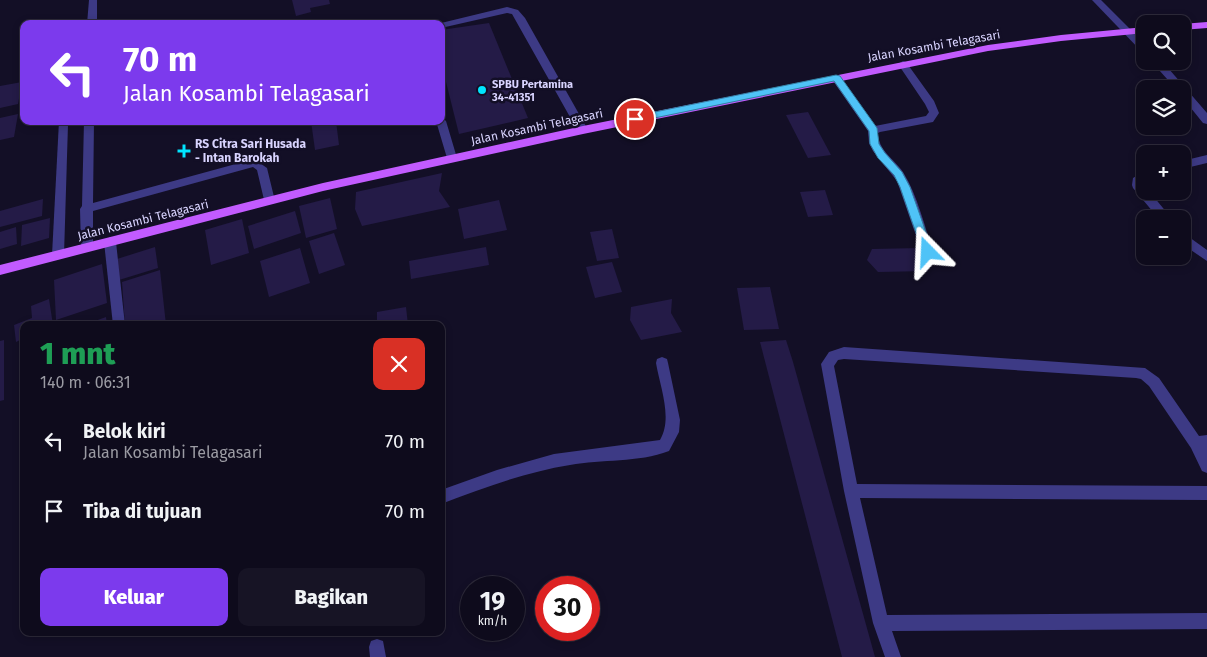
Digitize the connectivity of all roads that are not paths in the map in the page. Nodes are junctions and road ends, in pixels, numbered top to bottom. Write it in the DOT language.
graph roads {
  1 [pos="93,0"];
  2 [pos="1096,0"];
  3 [pos="92,20"];
  4 [pos="445,25"];
  5 [pos="1207,26"];
  6 [pos="1191,27"];
  7 [pos="1136,31"];
  8 [pos="1128,32"];
  9 [pos="1136,40"];
  10 [pos="903,64"];
  11 [pos="1164,70"];
  12 [pos="836,78"];
  13 [pos="1174,80"];
  14 [pos="1191,100"];
  15 [pos="1207,120"];
  16 [pos="63,125"];
  17 [pos="89,125"];
  18 [pos="442,125"];
  19 [pos="582,130"];
  20 [pos="873,131"];
  21 [pos="452,158"];
  22 [pos="1207,159"];
  23 [pos="1191,163"];
  24 [pos="1150,200"];
  25 [pos="269,201"];
  26 [pos="86,209"];
  27 [pos="1158,210"];
  28 [pos="110,242"];
  29 [pos="1191,245"];
  30 [pos="87,248"];
  31 [pos="928,252"];
  32 [pos="58,255"];
  33 [pos="1207,256"];
  34 [pos="0,270"];
  35 [pos="119,321"];
  36 [pos="662,363"];
  37 [pos="1202,442"];
  38 [pos="1207,466"];
  39 [pos="851,491"];
  40 [pos="1207,493"];
  41 [pos="445,495"];
  42 [pos="1207,621"];
  43 [pos="881,623"];
  44 [pos="893,657"];
  1 -- 3 [label="street"];
  2 -- 8 [label="street"];
  4 -- 19 [label="street"];
  5 -- 6 [label="main road"];
  7 -- 8 [label="main road, Jalan Kosambi Telagasari"];
  8 -- 9 [label="street"];
  8 -- 10 [label="main road, Jalan Kosambi Telagasari"];
  10 -- 12 [label="main road, Jalan Kosambi Telagasari"];
  10 -- 20 [label="street"];
  11 -- 13 [label="street"];
  12 -- 19 [label="main road, Jalan Kosambi Telagasari"];
  12 -- 20 [label="street"];
  14 -- 15 [label="street"];
  16 -- 32 [label="street"];
  17 -- 26 [label="street"];
  18 -- 21 [label="street"];
  19 -- 21 [label="main road, Jalan Kosambi Telagasari"];
  20 -- 31 [label="street"];
  21 -- 25 [label="main road, Jalan Kosambi Telagasari"];
  22 -- 23 [label="street"];
  24 -- 27 [label="street"];
  25 -- 26 [label="street"];
  25 -- 28 [label="main road, Jalan Kosambi Telagasari"];
  26 -- 30 [label="street"];
  28 -- 30 [label="main road, Jalan Kosambi Telagasari"];
  28 -- 35 [label="street"];
  29 -- 33 [label="street"];
  30 -- 32 [label="main road, Jalan Kosambi Telagasari"];
  32 -- 34 [label="main road, Jalan Kosambi Telagasari"];
  36 -- 41 [label="street"];
  37 -- 38 [label="street"];
  37 -- 39 [label="street"];
  39 -- 40 [label="street"];
  39 -- 43 [label="street"];
  42 -- 43 [label="street"];
  43 -- 44 [label="street"];
}
